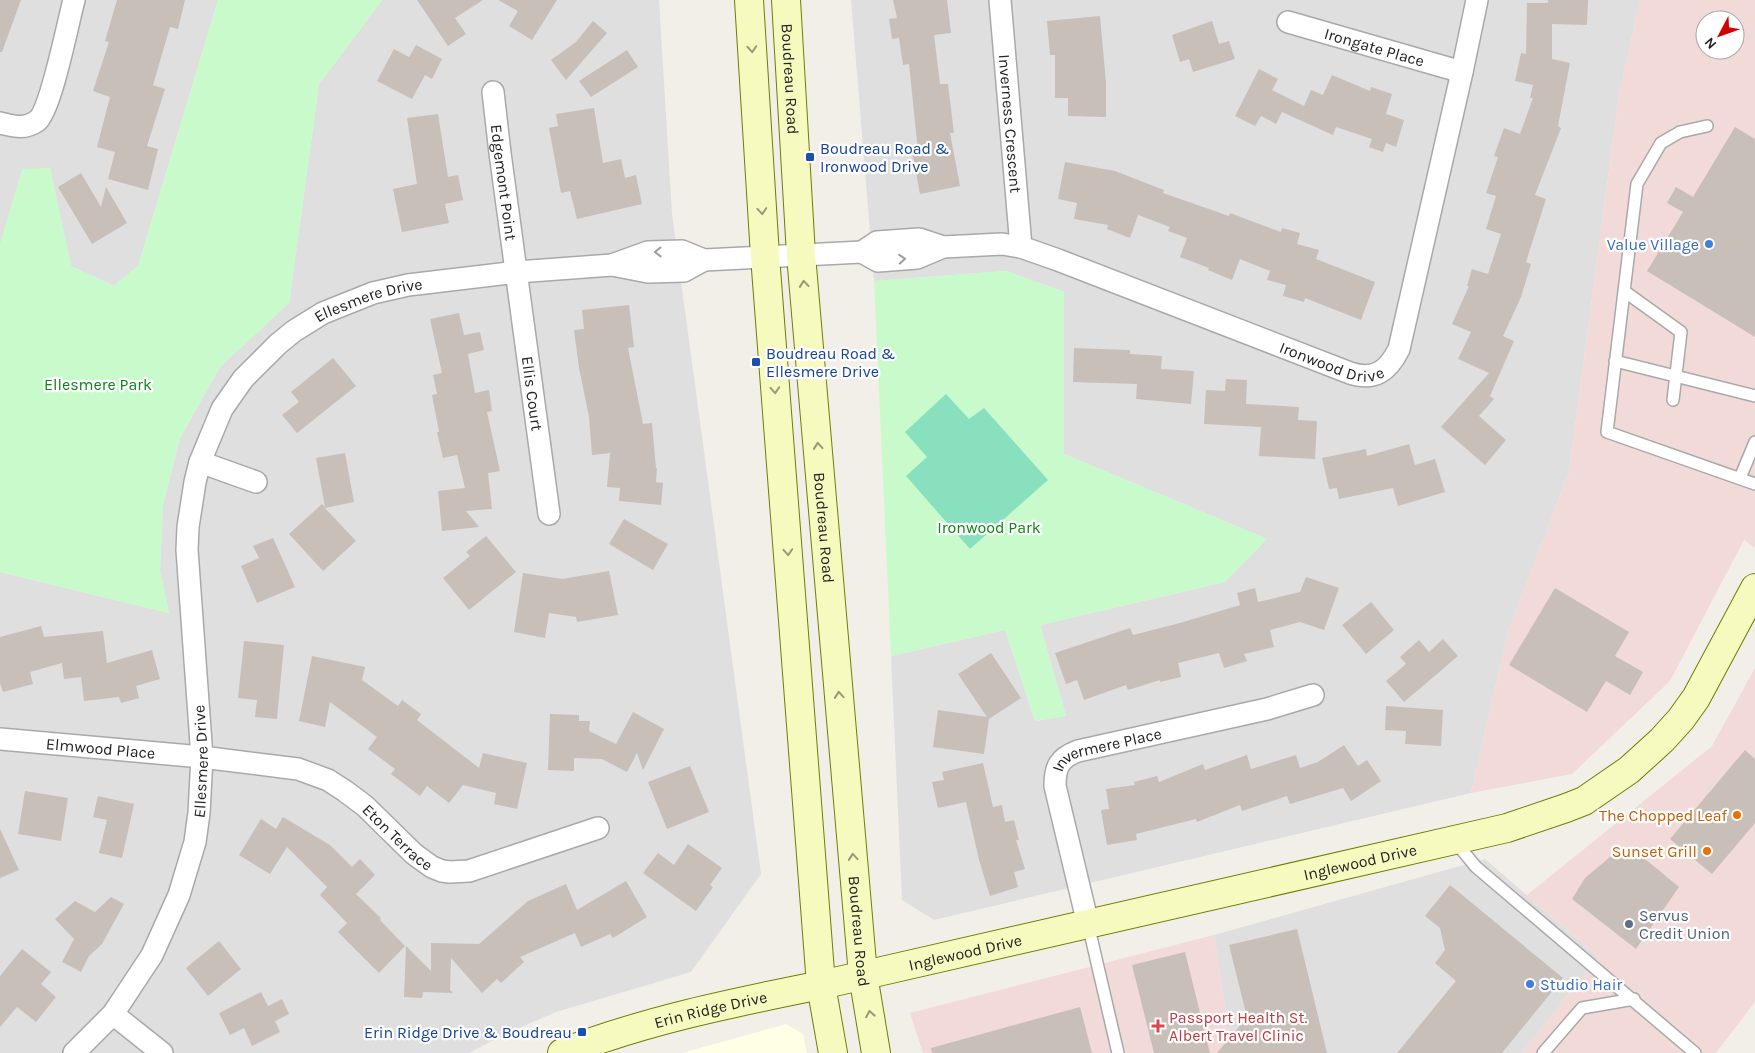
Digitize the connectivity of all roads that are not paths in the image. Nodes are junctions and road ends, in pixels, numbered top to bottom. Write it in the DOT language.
graph roads {
  1 [pos="74,0"];
  2 [pos="749,0"];
  3 [pos="786,0"];
  4 [pos="1000,0"];
  5 [pos="1477,0"];
  6 [pos="1288,22"];
  7 [pos="1462,72"];
  8 [pos="493,92"];
  9 [pos="0,123"];
  10 [pos="1707,126"];
  11 [pos="1021,247"];
  12 [pos="801,255"];
  13 [pos="765,256"];
  14 [pos="517,272"];
  15 [pos="1624,291"];
  16 [pos="1615,361"];
  17 [pos="1675,376"];
  18 [pos="1755,396"];
  19 [pos="1674,400"];
  20 [pos="1755,442"];
  21 [pos="200,462"];
  22 [pos="1740,478"];
  23 [pos="256,482"];
  24 [pos="1755,484"];
  25 [pos="550,514"];
  26 [pos="1755,588"];
  27 [pos="1313,695"];
  28 [pos="0,739"];
  29 [pos="202,757"];
  30 [pos="598,828"];
  31 [pos="1458,839"];
  32 [pos="1088,924"];
  33 [pos="863,975"];
  34 [pos="821,985"];
  35 [pos="1634,999"];
  36 [pos="113,1014"];
  37 [pos="74,1053"];
  38 [pos="162,1053"];
  39 [pos="562,1053"];
  40 [pos="833,1053"];
  41 [pos="876,1053"];
  42 [pos="1118,1053"];
  43 [pos="1543,1053"];
  44 [pos="1695,1053"];
  1 -- 9 [label="street"];
  2 -- 13 [label="main road, one-way"];
  3 -- 12 [label="main road, Boudreau Road"];
  4 -- 11 [label="street, Inverness Crescent"];
  5 -- 7 [label="street, Ironwood Drive"];
  6 -- 7 [label="street, Irongate Place"];
  7 -- 11 [label="street, Ironwood Drive"];
  8 -- 14 [label="street, Edgemont Point"];
  10 -- 15 [label="lane"];
  11 -- 12 [label="street, Ironwood Drive"];
  12 -- 13 [label="street, Ironwood Drive"];
  33 -- 12 [label="main road, Boudreau Road, one-way"];
  13 -- 14 [label="street, Ellesmere Drive"];
  13 -- 34 [label="main road, one-way"];
  14 -- 21 [label="street, Ellesmere Drive"];
  14 -- 25 [label="street, Ellis Court"];
  15 -- 16 [label="lane"];
  15 -- 17 [label="lane"];
  16 -- 17 [label="lane"];
  16 -- 22 [label="lane"];
  17 -- 18 [label="lane"];
  17 -- 19 [label="lane"];
  20 -- 22 [label="lane"];
  21 -- 23 [label="street"];
  21 -- 29 [label="street, Ellesmere Drive"];
  22 -- 24 [label="lane"];
  26 -- 31 [label="main road, Inglewood Drive"];
  27 -- 32 [label="street, Invermere Place"];
  28 -- 29 [label="street, Elmwood Place"];
  29 -- 30 [label="street, Eton Terrace"];
  29 -- 36 [label="street, Ellesmere Drive"];
  31 -- 32 [label="main road, Inglewood Drive"];
  31 -- 35 [label="lane"];
  32 -- 33 [label="main road, Inglewood Drive"];
  32 -- 42 [label="lane"];
  33 -- 34 [label="main road, Erin Ridge Drive"];
  41 -- 33 [label="main road, Boudreau Road, one-way"];
  34 -- 39 [label="main road, Erin Ridge Drive"];
  34 -- 40 [label="main road"];
  35 -- 43 [label="lane"];
  35 -- 44 [label="lane"];
  36 -- 37 [label="street, Ellesmere Drive"];
  36 -- 38 [label="street"];
}
